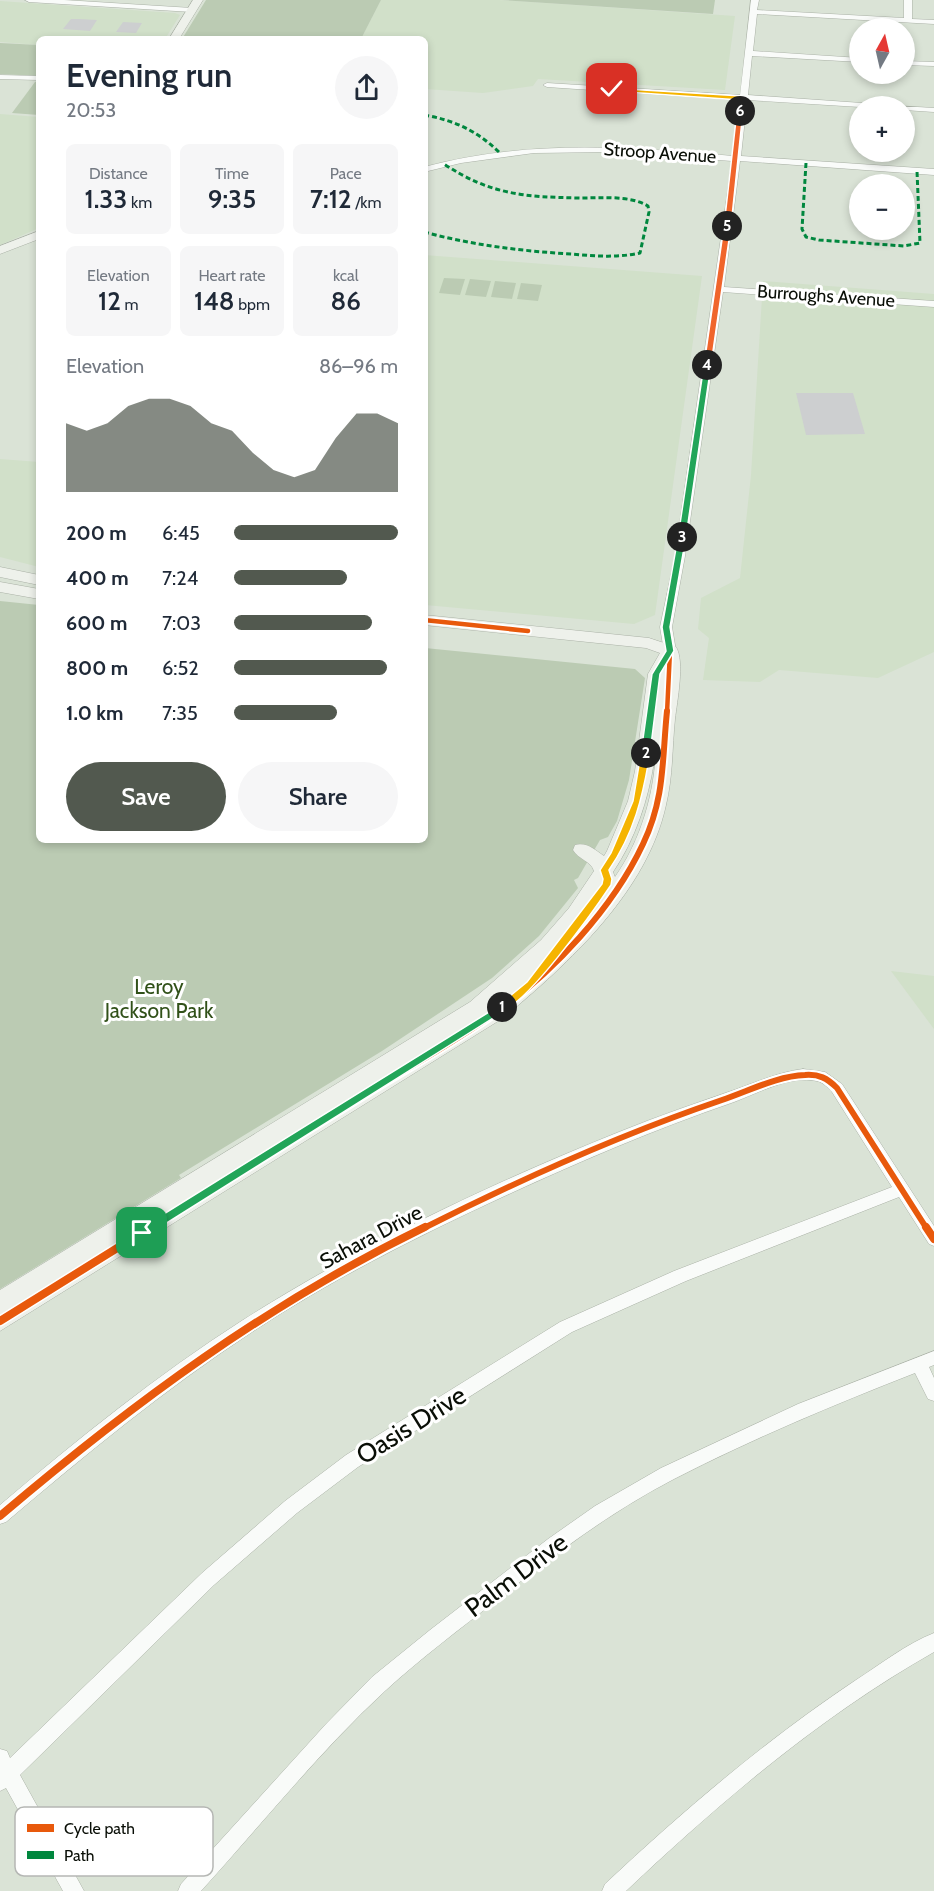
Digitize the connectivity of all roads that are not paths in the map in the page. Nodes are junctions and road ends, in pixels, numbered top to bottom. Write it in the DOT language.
graph roads {
  1 [pos="29,0"];
  2 [pos="198,0"];
  3 [pos="755,0"];
  4 [pos="908,0"];
  5 [pos="192,10"];
  6 [pos="754,12"];
  7 [pos="870,18"];
  8 [pos="908,18"];
  9 [pos="915,21"];
  10 [pos="934,22"];
  11 [pos="176,36"];
  12 [pos="748,53"];
  13 [pos="849,59"];
  14 [pos="915,63"];
  15 [pos="934,64"];
  16 [pos="0,76"];
  17 [pos="36,78"];
  18 [pos="546,85"];
  19 [pos="742,98"];
  20 [pos="849,104"];
  21 [pos="915,109"];
  22 [pos="934,110"];
  23 [pos="735,158"];
  24 [pos="428,169"];
  25 [pos="934,172"];
  26 [pos="36,236"];
  27 [pos="0,250"];
  28 [pos="718,289"];
  29 [pos="934,304"];
  30 [pos="0,572"];
  31 [pos="36,579"];
  32 [pos="0,587"];
  33 [pos="36,593"];
  34 [pos="428,620"];
  35 [pos="428,633"];
  36 [pos="670,651"];
  37 [pos="582,850"];
  38 [pos="604,870"];
  39 [pos="530,985"];
  40 [pos="901,1190"];
  41 [pos="934,1239"];
  42 [pos="0,1302"];
  43 [pos="0,1321"];
  44 [pos="927,1362"];
  45 [pos="934,1394"];
  46 [pos="0,1516"];
  47 [pos="934,1642"];
  48 [pos="3,1771"];
  49 [pos="24,1807"];
  50 [pos="213,1863"];
  51 [pos="65,1876"];
  52 [pos="202,1876"];
  53 [pos="74,1891"];
  54 [pos="188,1891"];
  55 [pos="612,1891"];
  1 -- 5 [label="street"];
  2 -- 5 [label="street"];
  3 -- 6 [label="street"];
  4 -- 8 [label="street"];
  5 -- 11 [label="street"];
  6 -- 7 [label="street"];
  6 -- 12 [label="street"];
  9 -- 10 [label="street"];
  12 -- 13 [label="street"];
  12 -- 19 [label="street"];
  14 -- 15 [label="street"];
  16 -- 17 [label="street"];
  18 -- 19 [label="street"];
  19 -- 20 [label="street"];
  19 -- 23 [label="street"];
  21 -- 22 [label="street"];
  23 -- 24 [label="street, Stroop Avenue"];
  23 -- 25 [label="street, Stroop Avenue"];
  23 -- 28 [label="street"];
  26 -- 27 [label="street"];
  28 -- 29 [label="street, Burroughs Avenue"];
  28 -- 36 [label="street"];
  30 -- 31 [label="street"];
  32 -- 33 [label="street"];
  34 -- 36 [label="street"];
  35 -- 36 [label="street"];
  36 -- 38 [label="street"];
  36 -- 39 [label="street"];
  37 -- 38 [label="street"];
  38 -- 39 [label="street"];
  38 -- 42 [label="street"];
  39 -- 43 [label="street"];
  40 -- 41 [label="street"];
  40 -- 46 [label="street, Sahara Drive"];
  40 -- 48 [label="street, Oasis Drive"];
  44 -- 45 [label="street"];
  44 -- 50 [label="street, Palm Drive"];
  47 -- 55 [label="street"];
  48 -- 49 [label="street"];
  51 -- 53 [label="street"];
  52 -- 54 [label="street, Palm Drive"];
}
